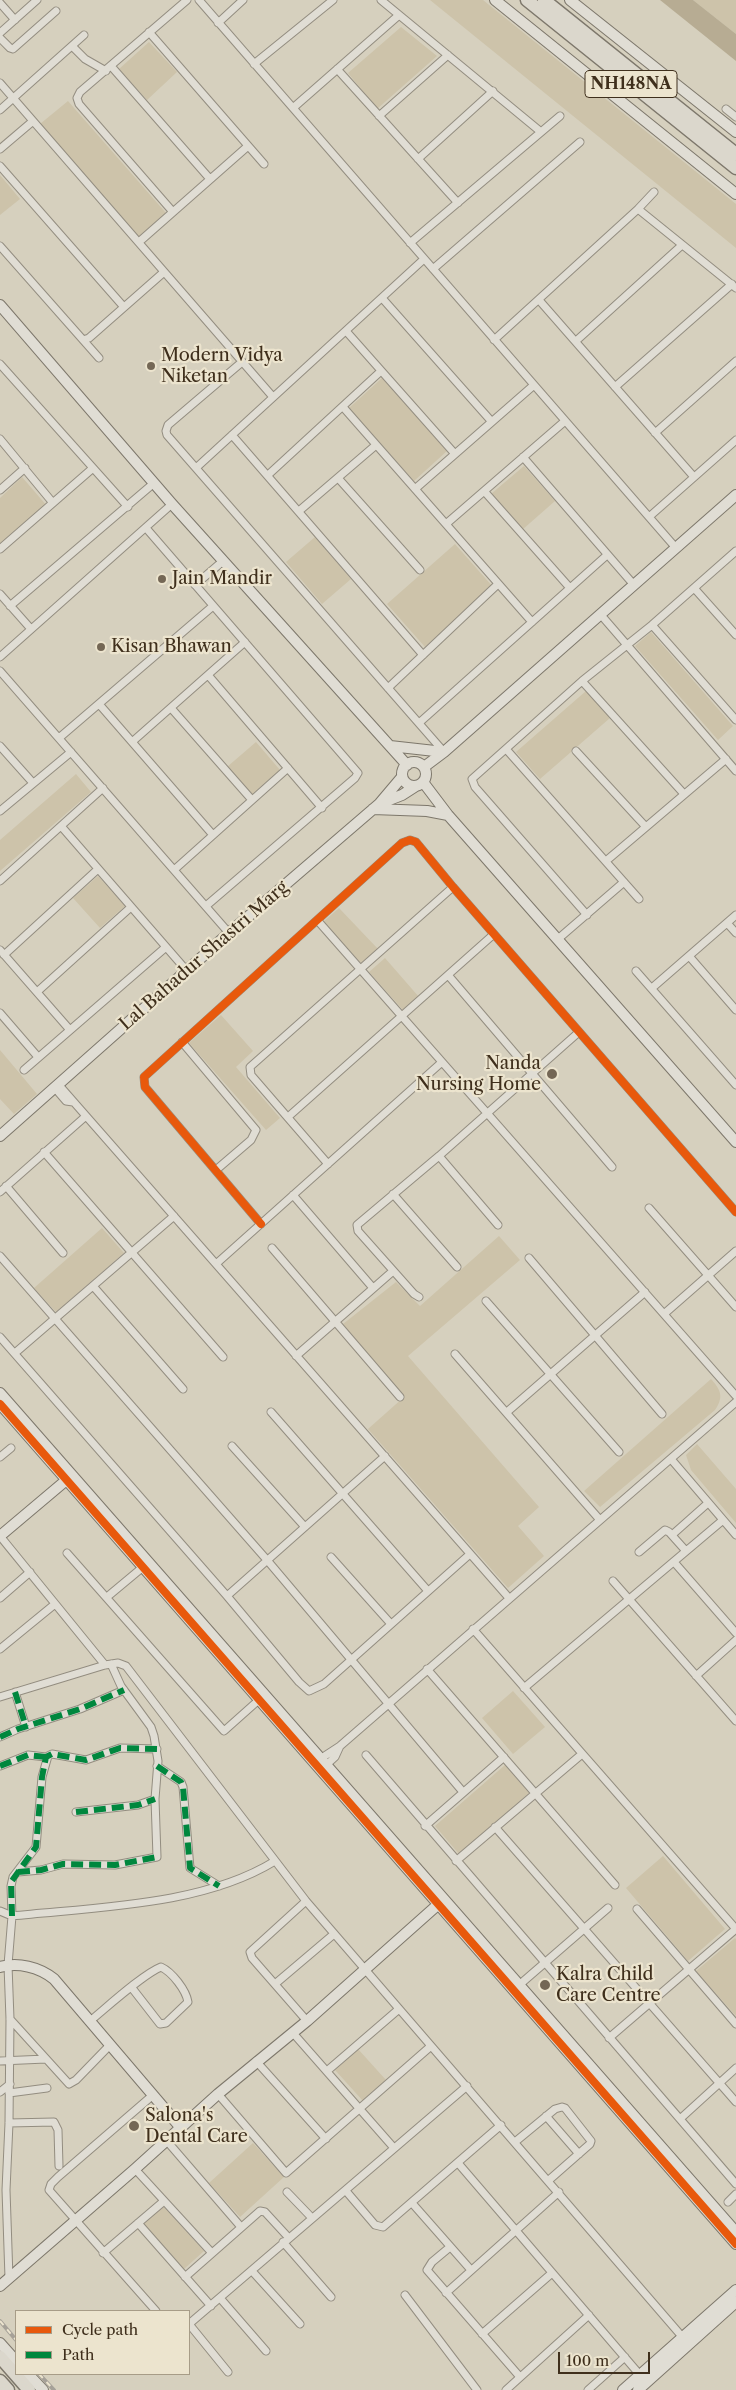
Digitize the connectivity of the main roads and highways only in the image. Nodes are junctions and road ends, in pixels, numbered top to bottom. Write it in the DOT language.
graph roads {
  1 [pos="527,0"];
  2 [pos="544,0"];
  3 [pos="736,154"];
  4 [pos="736,168"];
  5 [pos="1,2349"];
  6 [pos="15,2370"];
  7 [pos="19,2375"];
  8 [pos="0,2381"];
  9 [pos="8,2390"];
  10 [pos="29,2390"];
  1 -- 4 [label="highway, NH148NA"];
  2 -- 3 [label="highway, NH148NA"];
  5 -- 6 [label="highway"];
  7 -- 10 [label="highway"];
  8 -- 9 [label="highway"];
}
